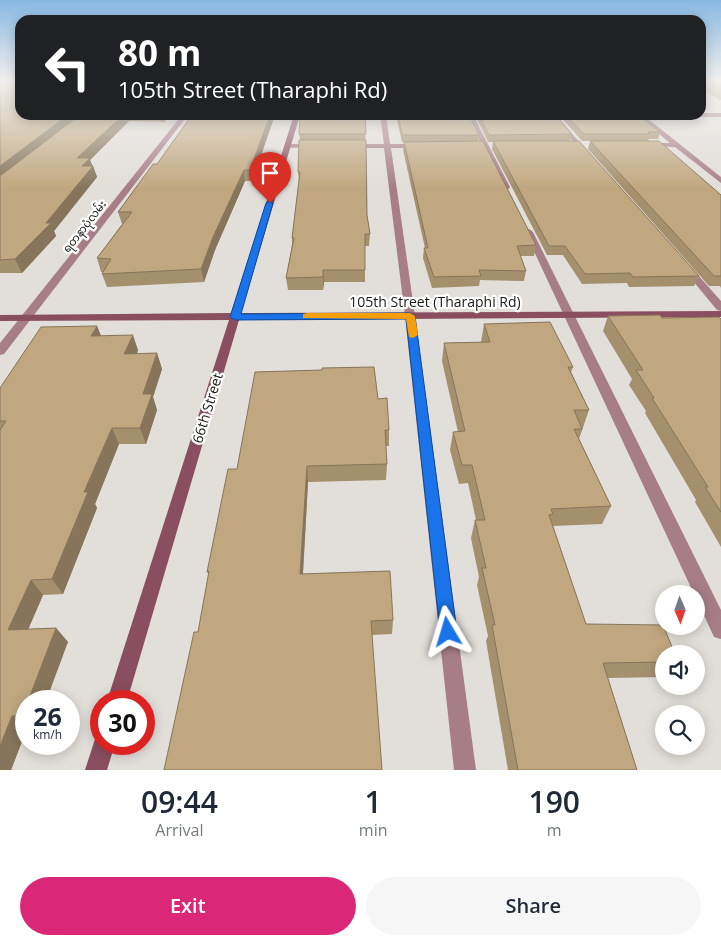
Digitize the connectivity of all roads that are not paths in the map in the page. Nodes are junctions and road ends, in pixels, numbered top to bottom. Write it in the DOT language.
graph roads {
  1 [pos="706,116"];
  2 [pos="182,120"];
  3 [pos="295,120"];
  4 [pos="383,120"];
  5 [pos="473,120"];
  6 [pos="557,120"];
  7 [pos="645,120"];
  8 [pos="715,123"];
  9 [pos="638,145"];
  10 [pos="676,145"];
  11 [pos="287,146"];
  12 [pos="326,146"];
  13 [pos="346,146"];
  14 [pos="385,146"];
  15 [pos="431,146"];
  16 [pos="571,146"];
  17 [pos="580,146"];
  18 [pos="590,146"];
  19 [pos="593,160"];
  20 [pos="721,181"];
  21 [pos="512,199"];
  22 [pos="521,217"];
  23 [pos="683,264"];
  24 [pos="721,308"];
  25 [pos="721,314"];
  26 [pos="570,315"];
  27 [pos="410,316"];
  28 [pos="235,317"];
  29 [pos="0,318"];
  30 [pos="26,318"];
  31 [pos="0,351"];
  32 [pos="721,630"];
  33 [pos="120,690"];
  34 [pos="101,755"];
  35 [pos="96,770"];
  36 [pos="465,770"];
  1 -- 8 [label="street"];
  2 -- 30 [label="street, ရတနာပုံလမ်း"];
  3 -- 11 [label="street, 66th Street"];
  4 -- 14 [label="street"];
  5 -- 21 [label="street"];
  6 -- 17 [label="street"];
  7 -- 10 [label="street"];
  9 -- 10 [label="street"];
  10 -- 20 [label="street"];
  11 -- 12 [label="street"];
  11 -- 28 [label="street, 66th Street"];
  13 -- 14 [label="street"];
  14 -- 15 [label="street"];
  14 -- 27 [label="street"];
  16 -- 17 [label="street"];
  17 -- 18 [label="street"];
  17 -- 19 [label="street"];
  22 -- 26 [label="street"];
  23 -- 24 [label="street"];
  25 -- 26 [label="street, 105th Street (Tharaphi Rd)"];
  26 -- 27 [label="street, 105th Street (Tharaphi Rd)"];
  26 -- 32 [label="street"];
  27 -- 28 [label="street, 105th Street (Tharaphi Rd)"];
  27 -- 36 [label="street"];
  28 -- 30 [label="street, 105th Street (Tharaphi Rd)"];
  28 -- 33 [label="street, 66th Street"];
  29 -- 30 [label="street, 105th Street (Tharaphi Rd)"];
  30 -- 31 [label="street, ရတနာပုံလမ်း"];
  34 -- 35 [label="street"];
}
